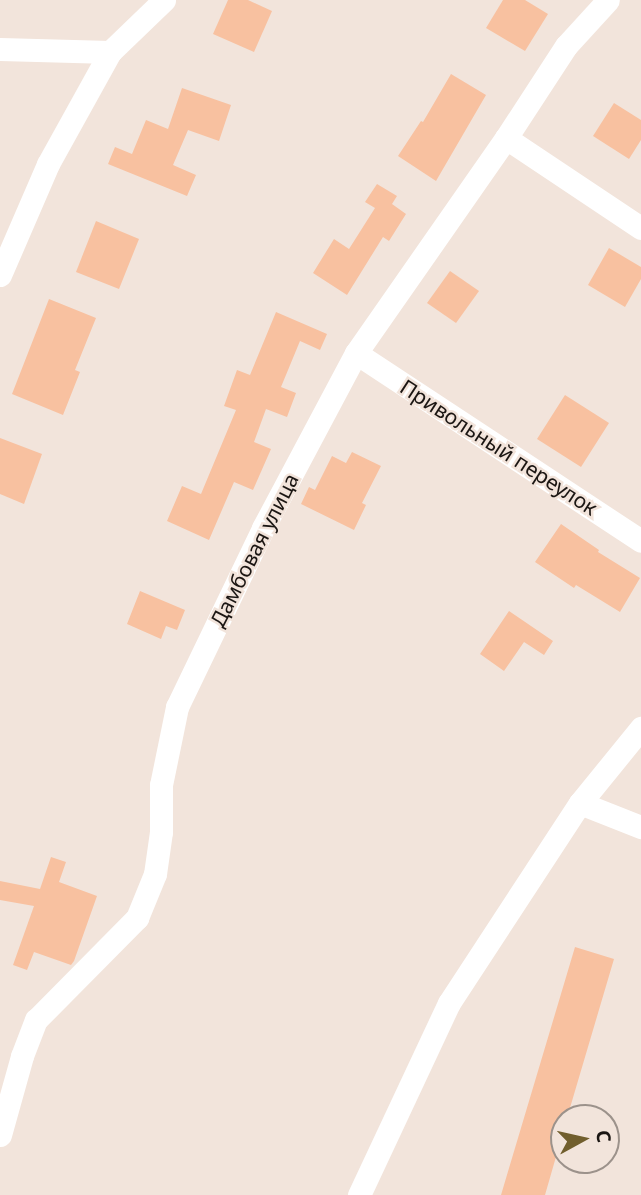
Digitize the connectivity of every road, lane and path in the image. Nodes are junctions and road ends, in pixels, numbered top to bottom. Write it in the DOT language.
graph roads {
  1 [pos="164,0"];
  2 [pos="608,0"];
  3 [pos="0,49"];
  4 [pos="110,52"];
  5 [pos="506,138"];
  6 [pos="641,228"];
  7 [pos="0,275"];
  8 [pos="356,354"];
  9 [pos="641,541"];
  10 [pos="641,728"];
  11 [pos="580,803"];
  12 [pos="641,827"];
  13 [pos="0,1135"];
  14 [pos="359,1195"];
  1 -- 4 [label="street"];
  2 -- 5 [label="street, Дамбовая улица"];
  3 -- 4 [label="street"];
  4 -- 7 [label="street"];
  5 -- 6 [label="street"];
  5 -- 8 [label="street, Дамбовая улица"];
  8 -- 9 [label="street, Привольный переулок"];
  8 -- 13 [label="street, Дамбовая улица"];
  10 -- 11 [label="street"];
  11 -- 12 [label="street"];
  11 -- 14 [label="street"];
}
